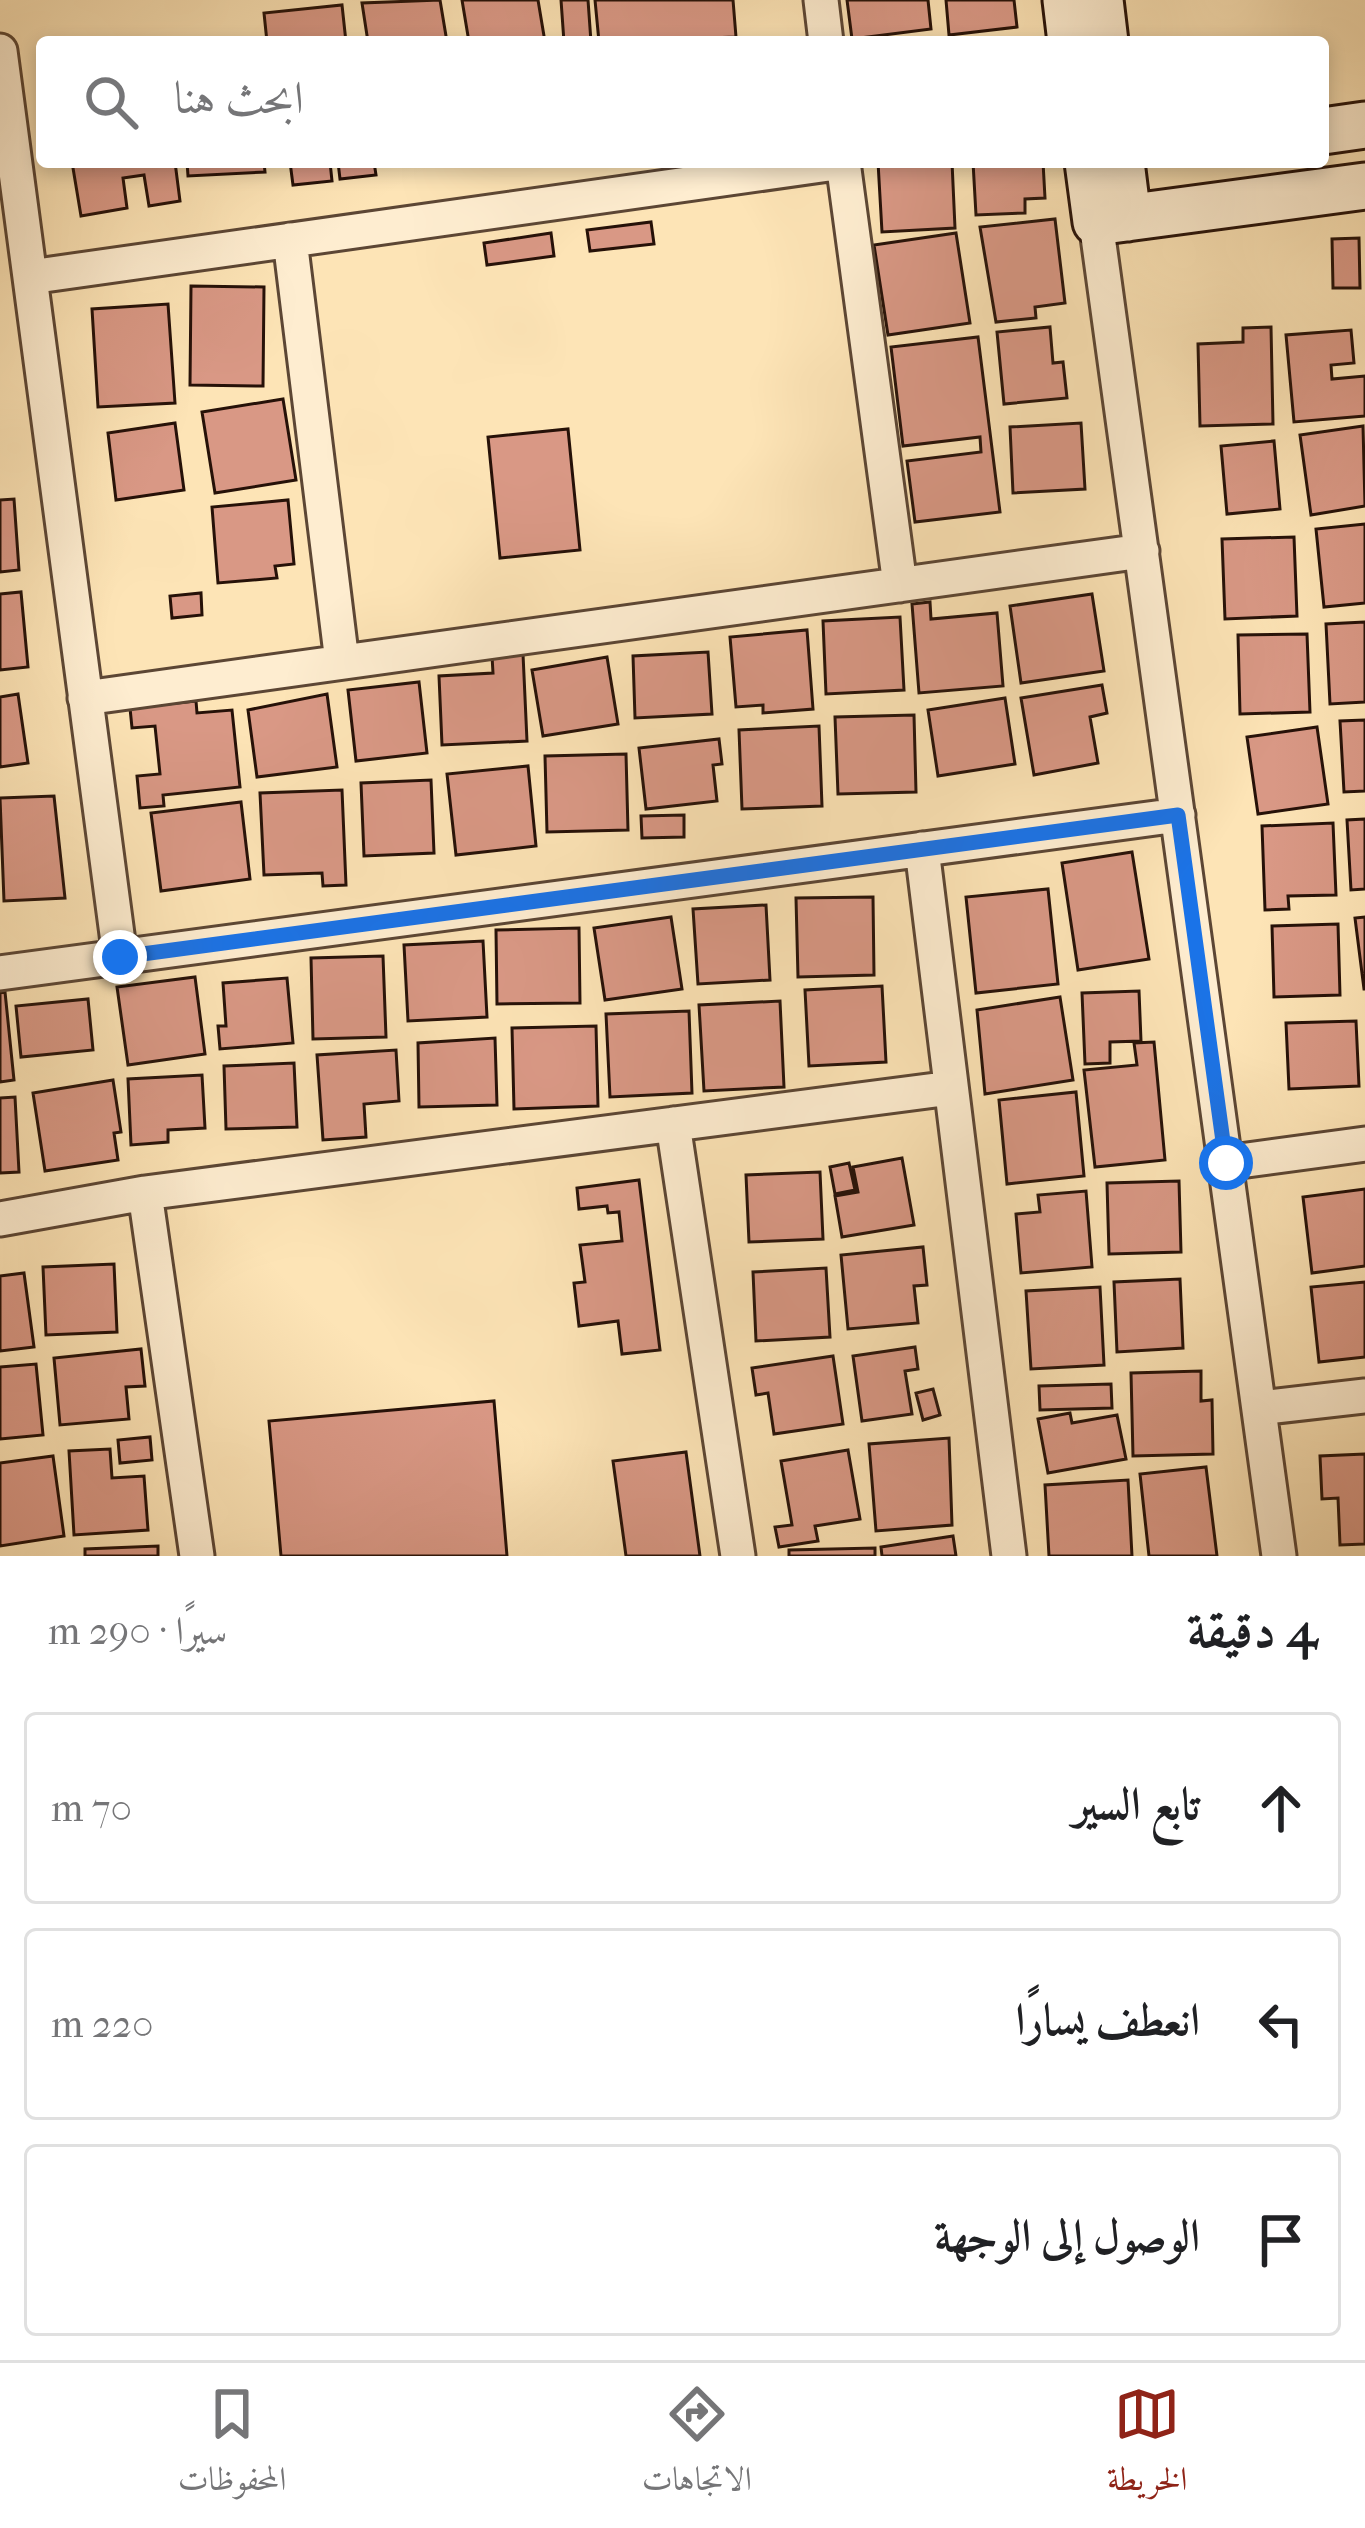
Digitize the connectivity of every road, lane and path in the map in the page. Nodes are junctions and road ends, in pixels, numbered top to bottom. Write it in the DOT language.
graph roads {
  1 [pos="821,0"];
  2 [pos="1066,0"];
  3 [pos="1100,0"];
  4 [pos="825,36"];
  5 [pos="1071,36"];
  6 [pos="1105,36"];
  7 [pos="0,51"];
  8 [pos="1365,125"];
  9 [pos="1329,130"];
  10 [pos="800,168"];
  11 [pos="844,168"];
  12 [pos="1092,168"];
  13 [pos="1120,168"];
  14 [pos="1364,192"];
  15 [pos="1112,220"];
  16 [pos="290,240"];
  17 [pos="30,277"];
  18 [pos="1142,551"];
  19 [pos="900,585"];
  20 [pos="342,662"];
  21 [pos="86,698"];
  22 [pos="1178,815"];
  23 [pos="922,849"];
  24 [pos="120,957"];
  25 [pos="0,973"];
  26 [pos="951,1088"];
  27 [pos="673,1124"];
  28 [pos="1365,1144"];
  29 [pos="1226,1163"];
  30 [pos="145,1193"];
  31 [pos="0,1219"];
  32 [pos="1365,1396"];
  33 [pos="1259,1408"];
  34 [pos="197,1556"];
  35 [pos="738,1556"];
  36 [pos="1009,1556"];
  37 [pos="1280,1556"];
  1 -- 4 [label="street"];
  2 -- 5 [label="street"];
  3 -- 6 [label="street"];
  7 -- 17 [label="street"];
  8 -- 9 [label="street"];
  10 -- 16 [label="street"];
  11 -- 19 [label="street"];
  12 -- 15 [label="street"];
  13 -- 15 [label="street"];
  14 -- 15 [label="street"];
  15 -- 18 [label="street"];
  16 -- 17 [label="street"];
  16 -- 20 [label="street"];
  17 -- 21 [label="street"];
  18 -- 19 [label="street"];
  18 -- 22 [label="street"];
  19 -- 20 [label="street"];
  20 -- 21 [label="street"];
  21 -- 24 [label="street"];
  22 -- 23 [label="street"];
  22 -- 29 [label="street"];
  23 -- 24 [label="street"];
  23 -- 26 [label="street"];
  24 -- 25 [label="street"];
  26 -- 27 [label="street"];
  26 -- 36 [label="street"];
  27 -- 30 [label="street"];
  27 -- 35 [label="street"];
  28 -- 29 [label="street"];
  29 -- 33 [label="street"];
  30 -- 31 [label="street"];
  30 -- 34 [label="street"];
  32 -- 33 [label="street"];
  33 -- 37 [label="street"];
}
